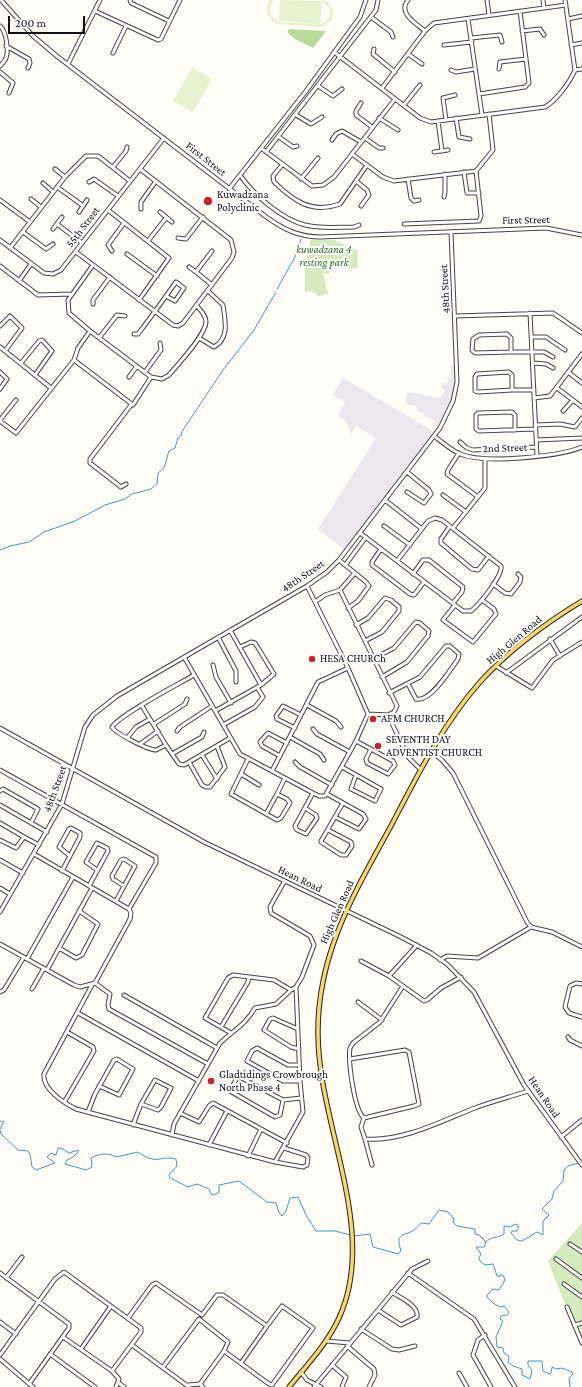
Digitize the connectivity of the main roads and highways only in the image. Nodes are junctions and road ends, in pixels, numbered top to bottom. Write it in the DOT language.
graph roads {
  1 [pos="582,601"];
  2 [pos="289,1387"];
  1 -- 2 [label="main road, High Glen Road"];
}
